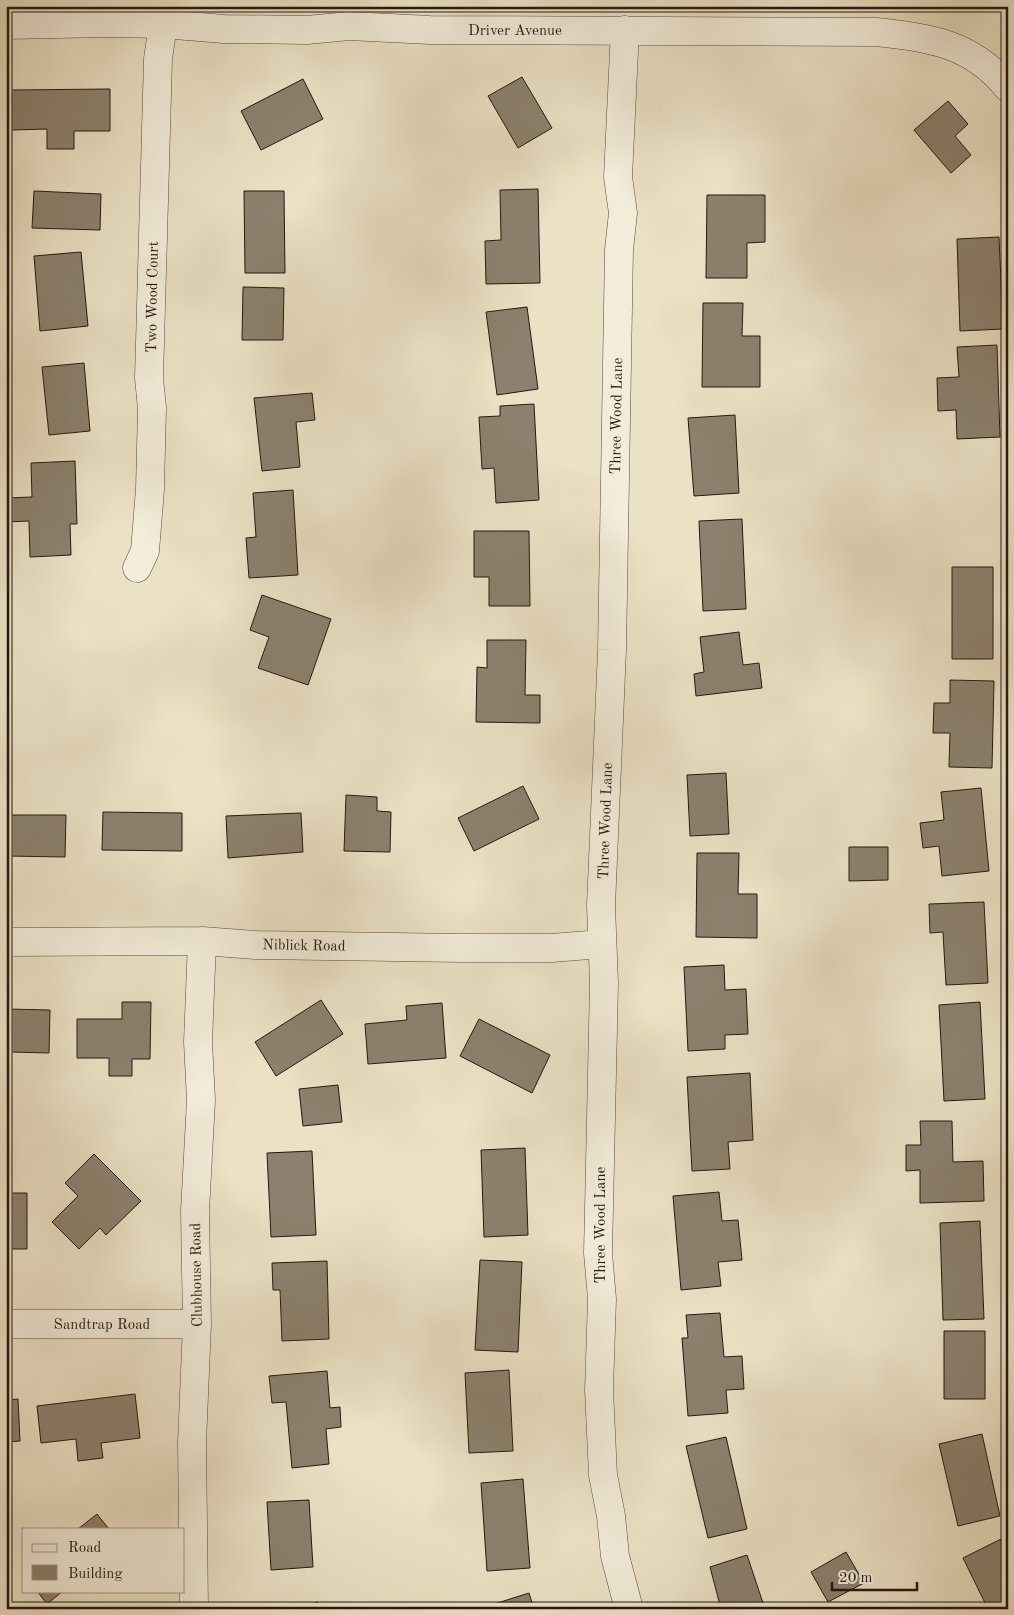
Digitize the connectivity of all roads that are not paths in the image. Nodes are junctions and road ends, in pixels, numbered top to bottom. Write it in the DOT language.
graph roads {
  1 [pos="163,24"];
  2 [pos="6,25"];
  3 [pos="625,30"];
  4 [pos="1008,88"];
  5 [pos="137,568"];
  6 [pos="202,941"];
  7 [pos="6,942"];
  8 [pos="601,944"];
  9 [pos="6,1324"];
  10 [pos="197,1324"];
  11 [pos="194,1609"];
  12 [pos="629,1609"];
  1 -- 2 [label="street, Driver Avenue"];
  1 -- 3 [label="street, Driver Avenue"];
  1 -- 5 [label="street, Two Wood Court"];
  3 -- 4 [label="street, Driver Avenue"];
  3 -- 8 [label="street, Three Wood Lane"];
  6 -- 7 [label="street, Niblick Road"];
  6 -- 8 [label="street, Niblick Road"];
  6 -- 10 [label="street, Clubhouse Road"];
  8 -- 12 [label="street, Three Wood Lane"];
  9 -- 10 [label="street, Sandtrap Road"];
  10 -- 11 [label="street, Clubhouse Road"];
}
